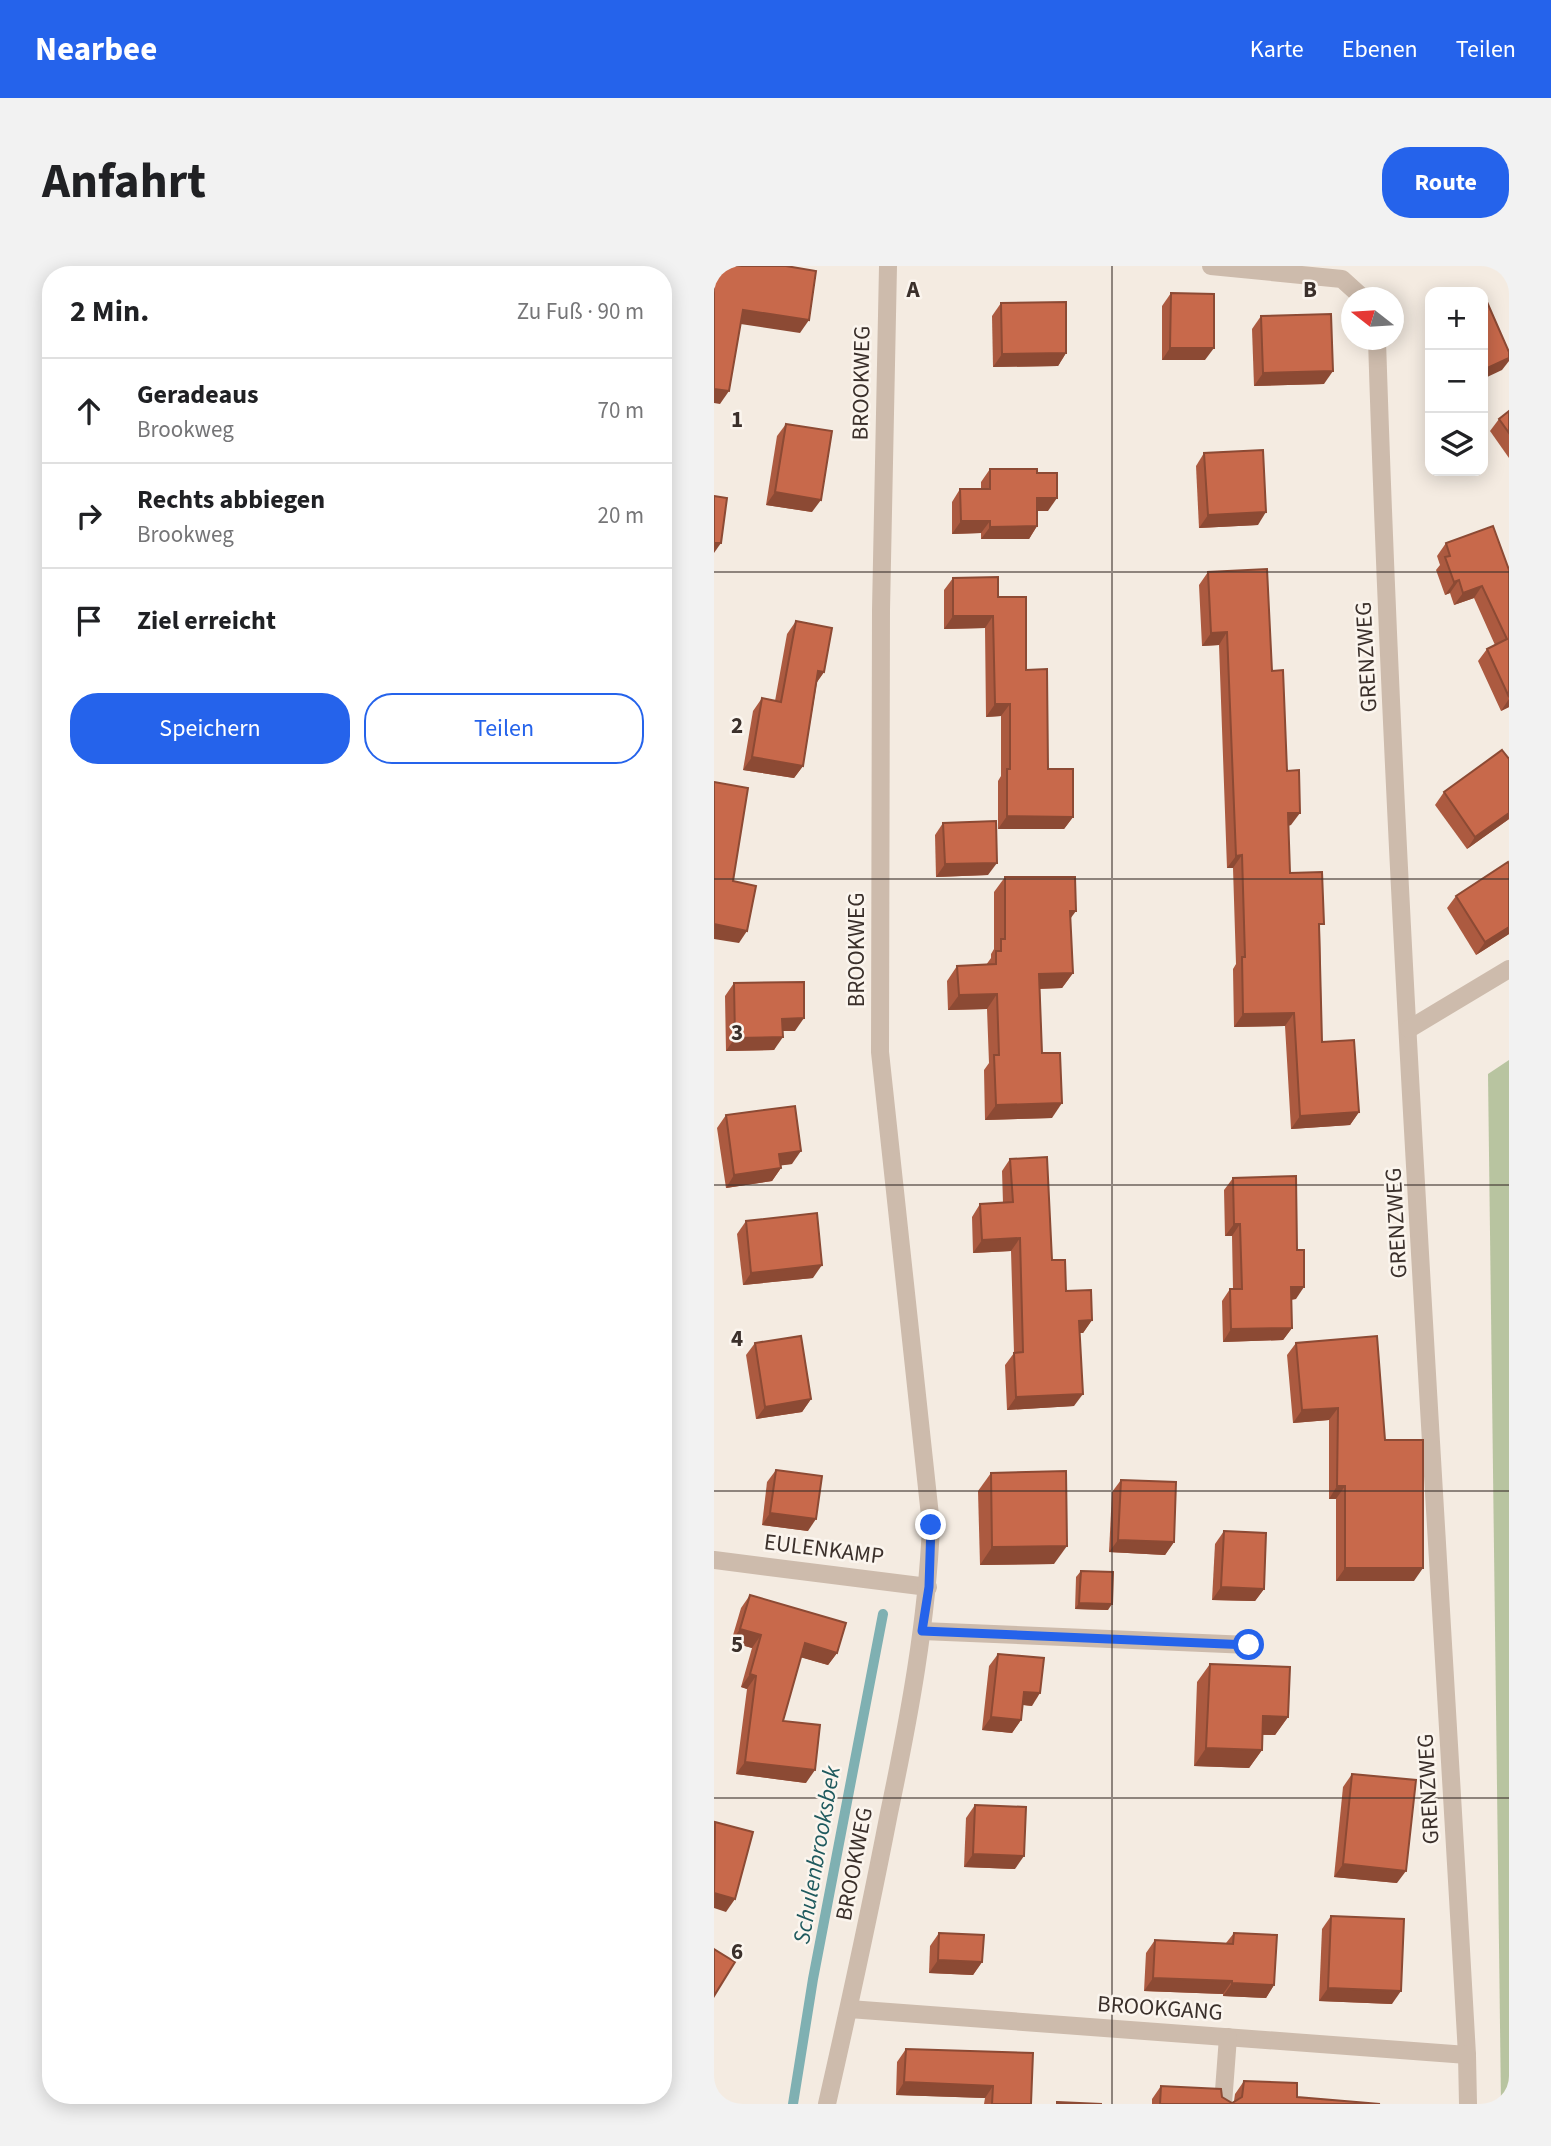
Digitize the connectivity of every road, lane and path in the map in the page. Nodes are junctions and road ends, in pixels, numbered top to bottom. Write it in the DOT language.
graph roads {
  1 [pos="888,266"];
  2 [pos="1211,266"];
  3 [pos="1351,287"];
  4 [pos="1377,350"];
  5 [pos="1509,969"];
  6 [pos="1409,1029"];
  7 [pos="714,1560"];
  8 [pos="929,1587"];
  9 [pos="922,1631"];
  10 [pos="1249,1645"];
  11 [pos="849,2009"];
  12 [pos="1228,2038"];
  13 [pos="1467,2055"];
  14 [pos="827,2104"];
  15 [pos="1223,2104"];
  16 [pos="1468,2104"];
  1 -- 8 [label="street, BROOKWEG"];
  2 -- 3 [label="street"];
  4 -- 6 [label="street, GRENZWEG"];
  5 -- 6 [label="street"];
  6 -- 13 [label="street, GRENZWEG"];
  7 -- 8 [label="street, EULENKAMP"];
  8 -- 9 [label="street, BROOKWEG"];
  9 -- 10 [label="street"];
  9 -- 11 [label="street, BROOKWEG"];
  11 -- 12 [label="street, BROOKGANG"];
  11 -- 14 [label="street, BROOKWEG"];
  12 -- 13 [label="street, BROOKGANG"];
  12 -- 15 [label="street"];
  13 -- 16 [label="street, GRENZWEG"];
}
